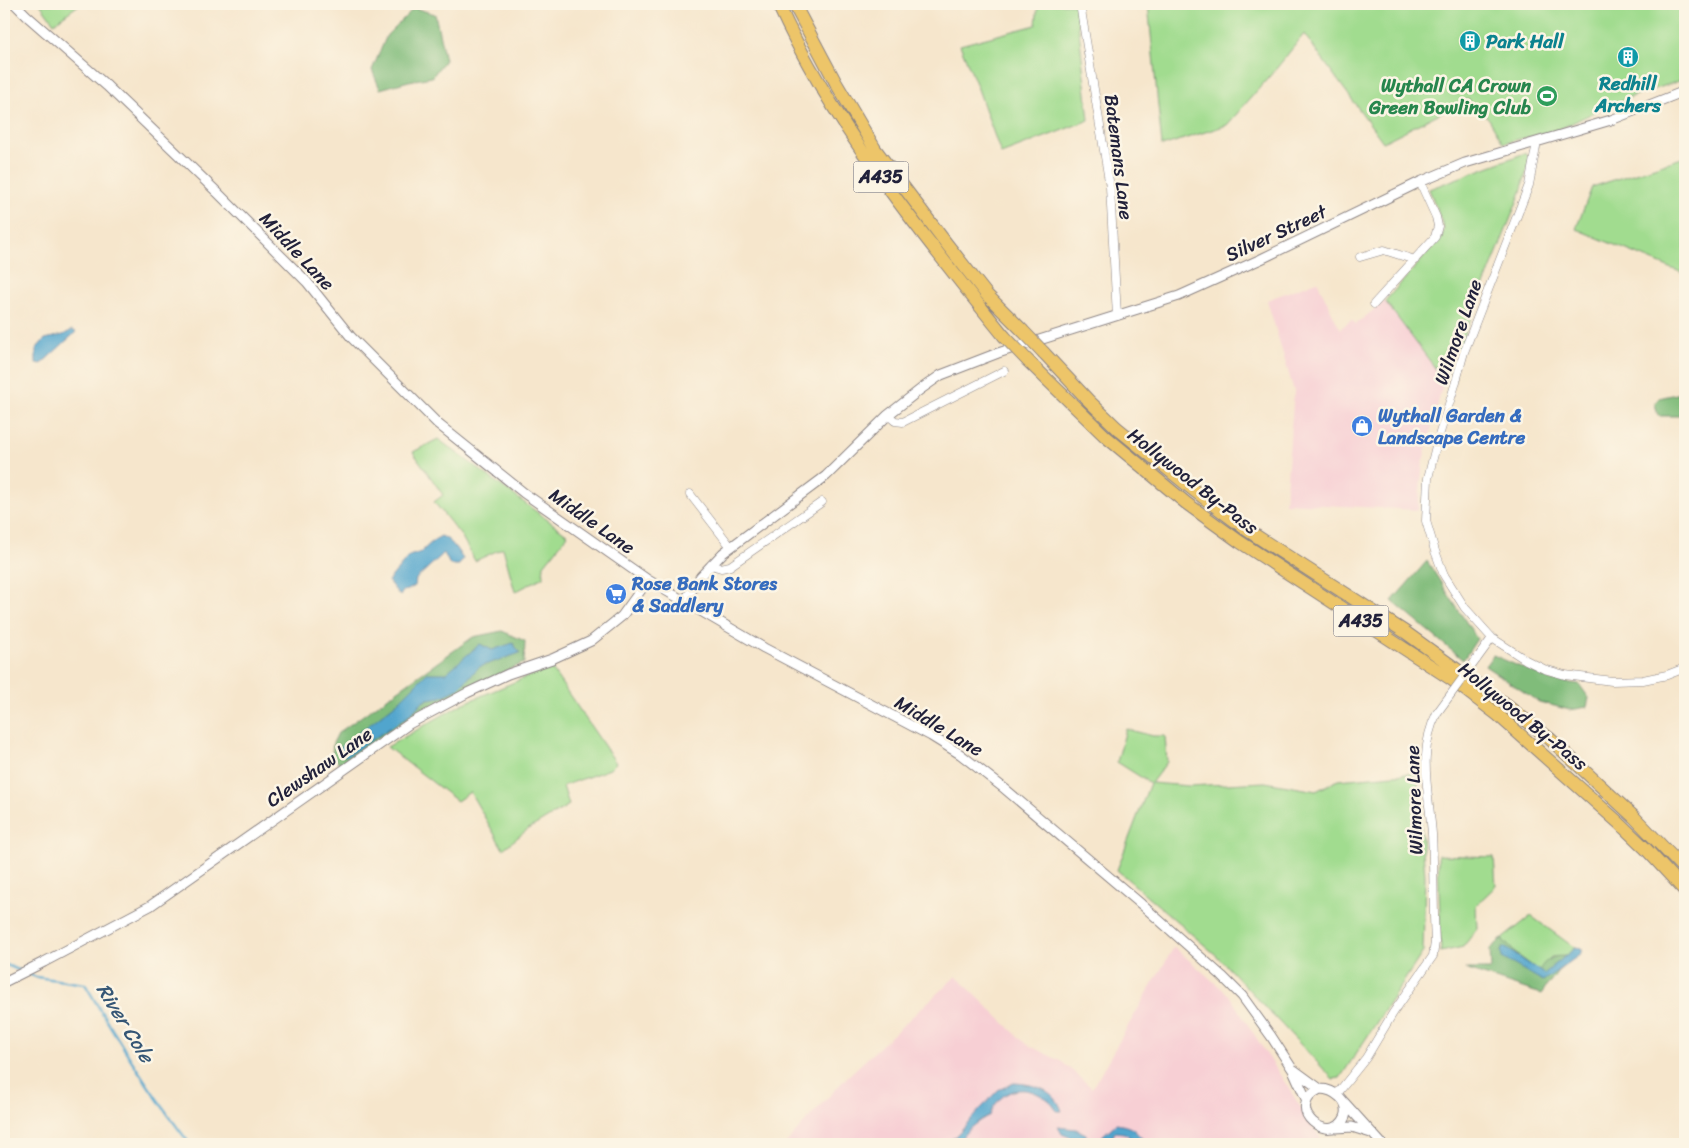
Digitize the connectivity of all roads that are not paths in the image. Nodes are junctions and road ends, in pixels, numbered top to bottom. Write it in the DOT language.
graph roads {
  1 [pos="15,4"];
  2 [pos="778,4"];
  3 [pos="794,4"];
  4 [pos="1080,4"];
  5 [pos="1685,91"];
  6 [pos="1537,142"];
  7 [pos="1420,182"];
  8 [pos="1360,257"];
  9 [pos="1415,260"];
  10 [pos="1374,304"];
  11 [pos="1117,316"];
  12 [pos="1004,371"];
  13 [pos="888,415"];
  14 [pos="690,494"];
  15 [pos="822,502"];
  16 [pos="731,547"];
  17 [pos="711,564"];
  18 [pos="648,580"];
  19 [pos="684,602"];
  20 [pos="1492,638"];
  21 [pos="1685,668"];
  22 [pos="1685,870"];
  23 [pos="1685,891"];
  24 [pos="4,982"];
  25 [pos="1294,1070"];
  26 [pos="1320,1089"];
  27 [pos="1337,1094"];
  28 [pos="1307,1101"];
  29 [pos="1344,1102"];
  30 [pos="1336,1128"];
  31 [pos="1372,1133"];
  32 [pos="1382,1144"];
  1 -- 18 [label="street, Middle Lane"];
  2 -- 23 [label="highway, Hollywood By-Pass / A435, bridge"];
  3 -- 22 [label="highway, Hollywood By-Pass / A435, bridge"];
  4 -- 11 [label="street, Batemans Lane"];
  5 -- 6 [label="street, Silver Street"];
  6 -- 7 [label="street, Silver Street"];
  6 -- 20 [label="street, Wilmore Lane"];
  7 -- 9 [label="street"];
  7 -- 11 [label="street, Silver Street"];
  8 -- 9 [label="street"];
  9 -- 10 [label="street"];
  11 -- 13 [label="street, Silver Street"];
  12 -- 13 [label="street"];
  13 -- 16 [label="street, Silver Street"];
  14 -- 16 [label="street"];
  15 -- 17 [label="street"];
  16 -- 17 [label="street, Silver Street"];
  17 -- 19 [label="street, Silver Street"];
  18 -- 19 [label="street, Middle Lane"];
  18 -- 24 [label="street, Clewshaw Lane"];
  19 -- 25 [label="street, Middle Lane"];
  20 -- 21 [label="street"];
  20 -- 27 [label="street, Wilmore Lane, bridge"];
  25 -- 26 [label="street, Middle Lane"];
  25 -- 28 [label="street, Middle Lane"];
  26 -- 27 [label="street, Middle Lane"];
  26 -- 28 [label="street"];
  27 -- 29 [label="street"];
  28 -- 30 [label="street, Middle Lane"];
  29 -- 30 [label="street"];
  29 -- 31 [label="street"];
  30 -- 31 [label="street, Middle Lane"];
  31 -- 32 [label="street"];
}
